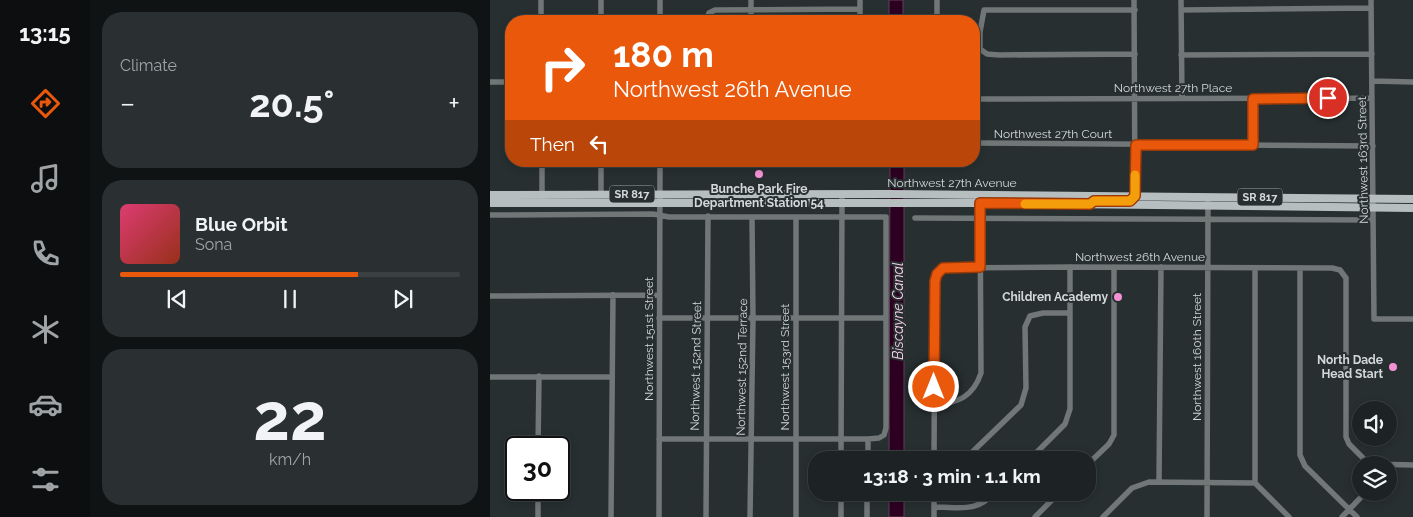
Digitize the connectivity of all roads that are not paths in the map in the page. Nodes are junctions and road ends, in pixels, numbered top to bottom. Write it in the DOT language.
graph roads {
  1 [pos="541,0"];
  2 [pos="600,0"];
  3 [pos="660,0"];
  4 [pos="750,0"];
  5 [pos="860,0"];
  6 [pos="937,0"];
  7 [pos="1134,0"];
  8 [pos="1181,0"];
  9 [pos="1371,0"];
  10 [pos="1371,8"];
  11 [pos="860,9"];
  12 [pos="751,10"];
  13 [pos="1134,10"];
  14 [pos="1181,10"];
  15 [pos="541,15"];
  16 [pos="600,15"];
  17 [pos="660,15"];
  18 [pos="708,15"];
  19 [pos="751,15"];
  20 [pos="860,15"];
  21 [pos="937,15"];
  22 [pos="980,23"];
  23 [pos="980,49"];
  24 [pos="1135,54"];
  25 [pos="1372,54"];
  26 [pos="1181,55"];
  27 [pos="1372,81"];
  28 [pos="490,82"];
  29 [pos="505,82"];
  30 [pos="1413,82"];
  31 [pos="1135,98"];
  32 [pos="1182,98"];
  33 [pos="1372,98"];
  34 [pos="980,99"];
  35 [pos="1253,99"];
  36 [pos="980,143"];
  37 [pos="1136,145"];
  38 [pos="1253,145"];
  39 [pos="1372,146"];
  40 [pos="542,167"];
  41 [pos="601,167"];
  42 [pos="660,167"];
  43 [pos="490,194"];
  44 [pos="542,194"];
  45 [pos="601,194"];
  46 [pos="660,194"];
  47 [pos="768,194"];
  48 [pos="842,194"];
  49 [pos="1135,196"];
  50 [pos="1208,197"];
  51 [pos="1311,198"];
  52 [pos="980,199"];
  53 [pos="1373,199"];
  54 [pos="1413,199"];
  55 [pos="490,203"];
  56 [pos="542,203"];
  57 [pos="660,203"];
  58 [pos="768,203"];
  59 [pos="842,203"];
  60 [pos="1090,204"];
  61 [pos="1208,206"];
  62 [pos="1311,207"];
  63 [pos="1373,208"];
  64 [pos="1413,208"];
  65 [pos="490,215"];
  66 [pos="660,215"];
  67 [pos="708,216"];
  68 [pos="752,216"];
  69 [pos="796,217"];
  70 [pos="842,217"];
  71 [pos="915,218"];
  72 [pos="980,218"];
  73 [pos="1208,219"];
  74 [pos="1373,220"];
  75 [pos="980,267"];
  76 [pos="1070,267"];
  77 [pos="1114,267"];
  78 [pos="1161,267"];
  79 [pos="1208,267"];
  80 [pos="1255,268"];
  81 [pos="1300,268"];
  82 [pos="613,295"];
  83 [pos="659,295"];
  84 [pos="490,296"];
  85 [pos="1070,313"];
  86 [pos="659,318"];
  87 [pos="707,318"];
  88 [pos="753,318"];
  89 [pos="795,318"];
  90 [pos="841,318"];
  91 [pos="885,318"];
  92 [pos="1413,319"];
  93 [pos="539,376"];
  94 [pos="490,377"];
  95 [pos="612,377"];
  96 [pos="934,405"];
  97 [pos="538,436"];
  98 [pos="841,438"];
  99 [pos="660,439"];
  100 [pos="706,439"];
  101 [pos="751,439"];
  102 [pos="796,439"];
  103 [pos="868,439"];
  104 [pos="841,451"];
  105 [pos="868,451"];
  106 [pos="934,451"];
  107 [pos="973,451"];
  108 [pos="1038,451"];
  109 [pos="1096,456"];
  110 [pos="1361,456"];
  111 [pos="1397,465"];
  112 [pos="1413,465"];
  113 [pos="1160,481"];
  114 [pos="1207,482"];
  115 [pos="1255,483"];
  116 [pos="538,501"];
  117 [pos="841,501"];
  118 [pos="867,501"];
  119 [pos="934,501"];
  120 [pos="987,501"];
  121 [pos="1051,501"];
  122 [pos="1357,501"];
  123 [pos="934,507"];
  124 [pos="1349,509"];
  125 [pos="538,517"];
  126 [pos="611,517"];
  127 [pos="659,517"];
  128 [pos="706,517"];
  129 [pos="750,517"];
  130 [pos="796,517"];
  131 [pos="841,517"];
  132 [pos="867,517"];
  133 [pos="934,517"];
  134 [pos="1035,517"];
  135 [pos="1103,517"];
  136 [pos="1207,517"];
  137 [pos="1289,517"];
  138 [pos="1342,517"];
  139 [pos="1356,517"];
  1 -- 15 [label="street"];
  2 -- 16 [label="street"];
  3 -- 17 [label="street"];
  4 -- 12 [label="street"];
  5 -- 11 [label="street"];
  6 -- 21 [label="street"];
  7 -- 13 [label="street"];
  8 -- 14 [label="street"];
  9 -- 10 [label="street, Northwest 163rd Street"];
  10 -- 14 [label="street"];
  10 -- 25 [label="street, Northwest 163rd Street"];
  11 -- 12 [label="street"];
  11 -- 20 [label="street"];
  12 -- 18 [label="street"];
  12 -- 19 [label="street"];
  13 -- 22 [label="street"];
  13 -- 24 [label="street"];
  14 -- 26 [label="street"];
  23 -- 24 [label="street"];
  24 -- 31 [label="street"];
  25 -- 26 [label="street"];
  25 -- 27 [label="street, Northwest 163rd Street"];
  26 -- 32 [label="street"];
  27 -- 30 [label="street"];
  27 -- 33 [label="street, Northwest 163rd Street"];
  28 -- 29 [label="street"];
  31 -- 32 [label="street, Northwest 27th Place"];
  31 -- 34 [label="street, Northwest 27th Place"];
  31 -- 37 [label="street"];
  32 -- 35 [label="street, Northwest 27th Place"];
  33 -- 35 [label="street, Northwest 27th Place"];
  33 -- 39 [label="street, Northwest 163rd Street"];
  35 -- 38 [label="street"];
  36 -- 37 [label="street, Northwest 27th Court"];
  37 -- 38 [label="street, Northwest 27th Court"];
  37 -- 49 [label="street"];
  38 -- 39 [label="street, Northwest 27th Court"];
  39 -- 53 [label="street, Northwest 163rd Street"];
  40 -- 44 [label="street"];
  41 -- 45 [label="street"];
  42 -- 46 [label="street, Northwest 151st Street"];
  43 -- 44 [label="main road, Northwest 27th Avenue / SR 817"];
  44 -- 45 [label="main road, Northwest 27th Avenue / SR 817"];
  44 -- 56 [label="street"];
  45 -- 46 [label="main road, Northwest 27th Avenue / SR 817"];
  46 -- 47 [label="main road, Northwest 27th Avenue / SR 817"];
  46 -- 57 [label="street, Northwest 151st Street"];
  47 -- 48 [label="main road, Northwest 27th Avenue / SR 817"];
  47 -- 58 [label="main road"];
  48 -- 52 [label="main road, Northwest 27th Avenue / SR 817"];
  48 -- 59 [label="street"];
  49 -- 50 [label="main road, Northwest 27th Avenue / SR 817"];
  49 -- 52 [label="main road, Northwest 27th Avenue / SR 817"];
  49 -- 60 [label="main road"];
  50 -- 51 [label="main road, Northwest 27th Avenue / SR 817"];
  50 -- 61 [label="street, Northwest 160th Street"];
  51 -- 53 [label="main road, Northwest 27th Avenue / SR 817"];
  51 -- 62 [label="main road"];
  52 -- 59 [label="main road, Northwest 27th Avenue / SR 817"];
  52 -- 60 [label="main road, Northwest 27th Avenue / SR 817"];
  52 -- 72 [label="street"];
  53 -- 54 [label="main road, Northwest 27th Avenue / SR 817"];
  53 -- 63 [label="street, Northwest 163rd Street"];
  55 -- 56 [label="main road, Northwest 27th Avenue / SR 817"];
  56 -- 57 [label="main road, Northwest 27th Avenue / SR 817"];
  57 -- 58 [label="main road, Northwest 27th Avenue / SR 817"];
  57 -- 66 [label="street, Northwest 151st Street"];
  58 -- 59 [label="main road, Northwest 27th Avenue / SR 817"];
  59 -- 70 [label="street"];
  60 -- 61 [label="main road, Northwest 27th Avenue / SR 817"];
  61 -- 62 [label="main road, Northwest 27th Avenue / SR 817"];
  61 -- 73 [label="street, Northwest 160th Street"];
  62 -- 63 [label="main road, Northwest 27th Avenue / SR 817"];
  63 -- 64 [label="main road, Northwest 27th Avenue / SR 817"];
  63 -- 74 [label="street, Northwest 163rd Street"];
  65 -- 66 [label="street"];
  66 -- 67 [label="street"];
  66 -- 83 [label="street, Northwest 151st Street"];
  67 -- 68 [label="street"];
  67 -- 87 [label="street, Northwest 152nd Street"];
  68 -- 69 [label="street"];
  68 -- 88 [label="street, Northwest 152nd Terrace"];
  69 -- 70 [label="street"];
  69 -- 89 [label="street, Northwest 153rd Street"];
  70 -- 90 [label="street"];
  70 -- 91 [label="street"];
  71 -- 72 [label="street"];
  72 -- 73 [label="street"];
  72 -- 75 [label="street"];
  73 -- 74 [label="street"];
  73 -- 79 [label="street, Northwest 160th Street"];
  74 -- 92 [label="street, Northwest 163rd Street"];
  75 -- 76 [label="street, Northwest 26th Avenue"];
  75 -- 96 [label="street"];
  75 -- 96 [label="street, Northwest 26th Avenue"];
  76 -- 77 [label="street, Northwest 26th Avenue"];
  76 -- 85 [label="street"];
  77 -- 78 [label="street, Northwest 26th Avenue"];
  77 -- 109 [label="street"];
  78 -- 79 [label="street, Northwest 26th Avenue"];
  78 -- 113 [label="street"];
  79 -- 80 [label="street, Northwest 26th Avenue"];
  79 -- 114 [label="street, Northwest 160th Street"];
  80 -- 81 [label="street, Northwest 26th Avenue"];
  80 -- 115 [label="street"];
  81 -- 110 [label="street, Northwest 26th Avenue"];
  81 -- 124 [label="street"];
  82 -- 83 [label="street"];
  82 -- 84 [label="street"];
  82 -- 95 [label="street"];
  83 -- 86 [label="street, Northwest 151st Street"];
  85 -- 107 [label="street"];
  85 -- 108 [label="street"];
  86 -- 87 [label="street"];
  86 -- 99 [label="street, Northwest 151st Street"];
  87 -- 88 [label="street"];
  87 -- 100 [label="street, Northwest 152nd Street"];
  88 -- 89 [label="street"];
  88 -- 101 [label="street, Northwest 152nd Terrace"];
  89 -- 90 [label="street"];
  89 -- 102 [label="street, Northwest 153rd Street"];
  90 -- 91 [label="street"];
  90 -- 98 [label="street"];
  91 -- 103 [label="street"];
  93 -- 94 [label="street"];
  93 -- 95 [label="street"];
  93 -- 97 [label="street"];
  95 -- 126 [label="street"];
  96 -- 106 [label="street"];
  98 -- 102 [label="street"];
  98 -- 103 [label="street"];
  98 -- 104 [label="street"];
  99 -- 100 [label="street"];
  99 -- 127 [label="street, Northwest 151st Street"];
  100 -- 101 [label="street"];
  100 -- 128 [label="street, Northwest 152nd Street"];
  101 -- 102 [label="street"];
  101 -- 129 [label="street, Northwest 152nd Terrace"];
  102 -- 130 [label="street, Northwest 153rd Street"];
  103 -- 105 [label="street"];
  111 -- 112 [label="street"];
  113 -- 114 [label="street"];
  113 -- 135 [label="street"];
  114 -- 115 [label="street"];
  114 -- 136 [label="street, Northwest 160th Street"];
  115 -- 137 [label="street"];
  116 -- 125 [label="street"];
  117 -- 131 [label="street"];
  118 -- 132 [label="street"];
  119 -- 123 [label="street"];
  120 -- 123 [label="street"];
  121 -- 134 [label="street"];
  122 -- 124 [label="street"];
  123 -- 133 [label="street"];
  124 -- 138 [label="street"];
  124 -- 139 [label="street"];
}
